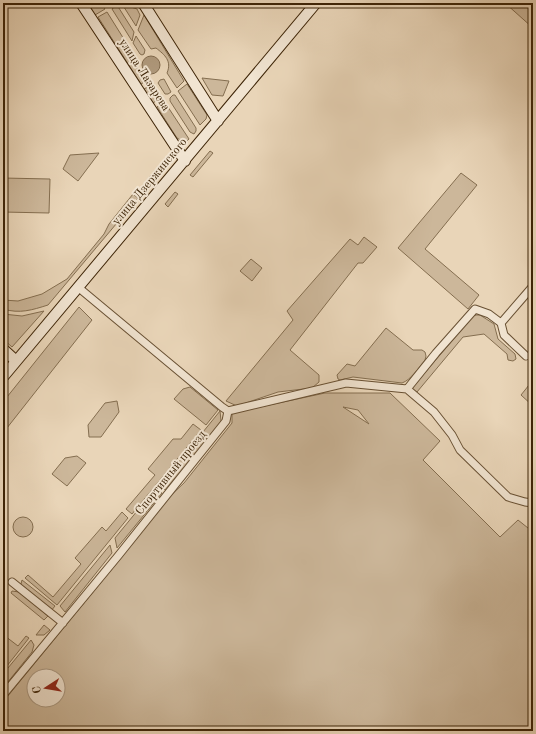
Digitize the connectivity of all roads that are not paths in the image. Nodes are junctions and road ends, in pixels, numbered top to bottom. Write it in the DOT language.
graph roads {
  1 [pos="81,3"];
  2 [pos="143,3"];
  3 [pos="316,3"];
  4 [pos="218,121"];
  5 [pos="185,161"];
  6 [pos="533,286"];
  7 [pos="79,288"];
  8 [pos="501,323"];
  9 [pos="3,349"];
  10 [pos="526,356"];
  11 [pos="16,361"];
  12 [pos="3,378"];
  13 [pos="407,389"];
  14 [pos="228,411"];
  15 [pos="533,503"];
  16 [pos="12,582"];
  17 [pos="63,623"];
  18 [pos="3,696"];
  1 -- 5 [label="main road, улица Лазарева"];
  2 -- 4 [label="main road"];
  3 -- 4 [label="main road, улица Дзержинского"];
  4 -- 5 [label="main road, улица Дзержинского"];
  5 -- 7 [label="main road, улица Дзержинского"];
  6 -- 8 [label="street"];
  7 -- 11 [label="main road, улица Дзержинского"];
  7 -- 14 [label="street"];
  8 -- 10 [label="street"];
  8 -- 13 [label="street"];
  9 -- 11 [label="main road"];
  11 -- 12 [label="main road, улица Дзержинского"];
  13 -- 14 [label="street"];
  13 -- 15 [label="street"];
  14 -- 17 [label="street, Спортивный проезд"];
  16 -- 17 [label="street"];
  17 -- 18 [label="street, Спортивный проезд"];
}
